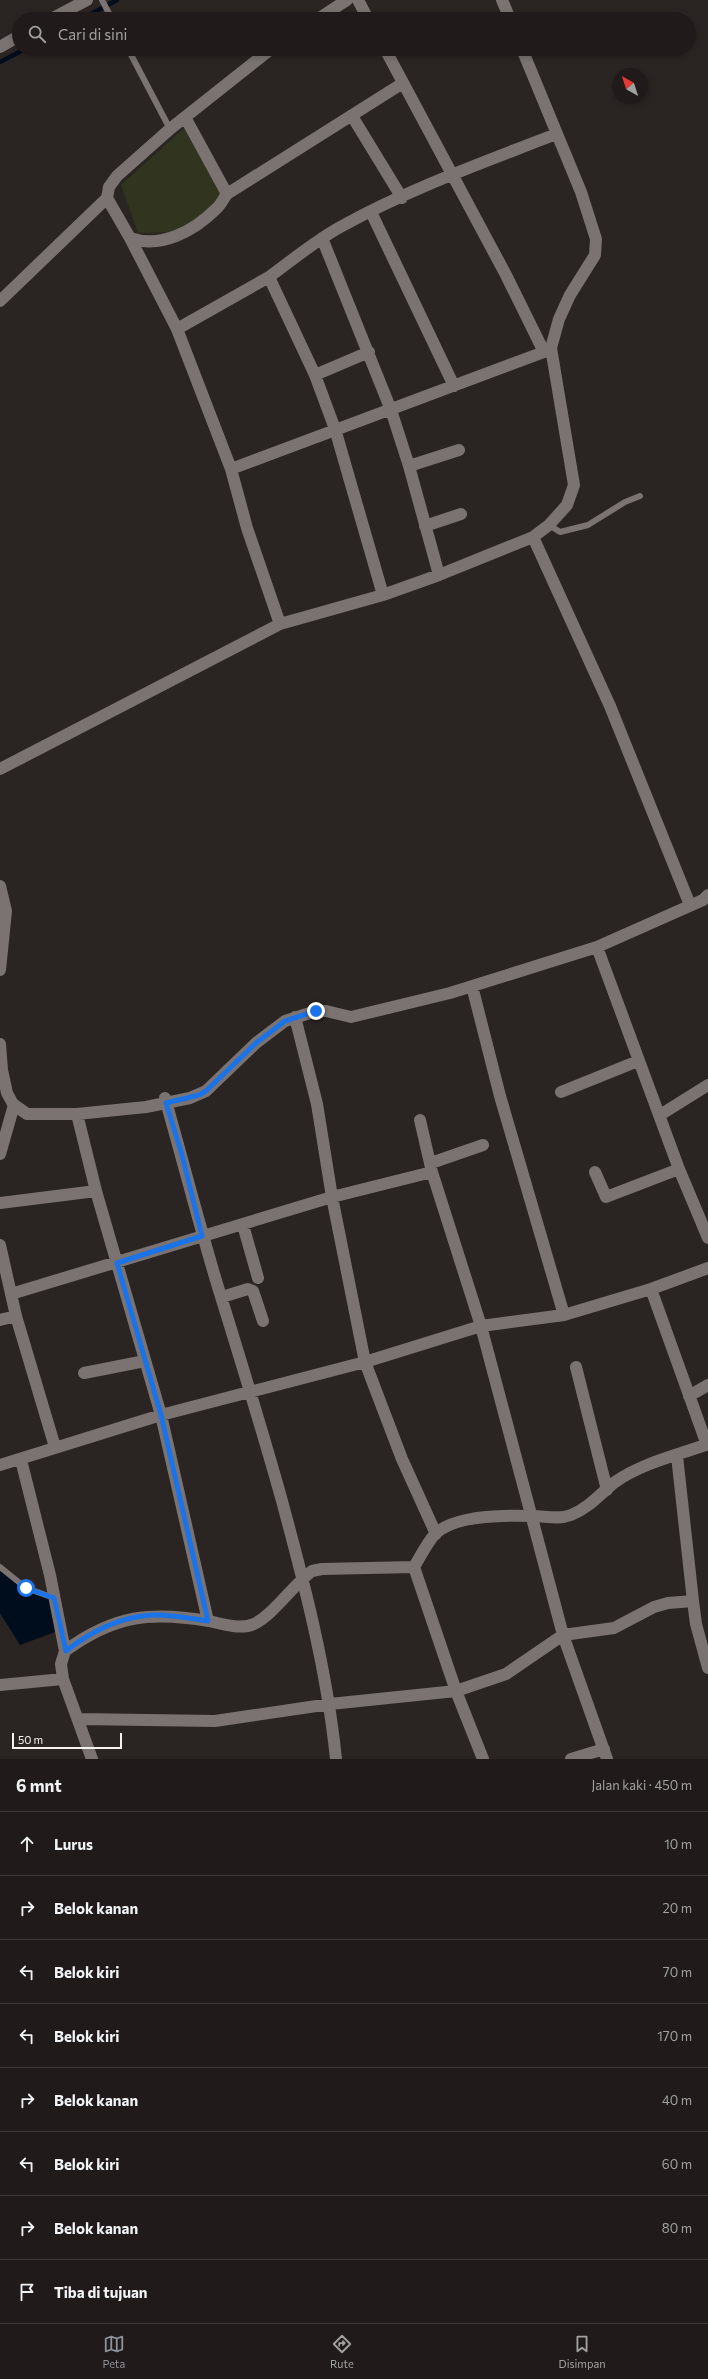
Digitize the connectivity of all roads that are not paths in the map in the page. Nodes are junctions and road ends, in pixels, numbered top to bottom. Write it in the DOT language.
graph roads {
  1 [pos="87,0"];
  2 [pos="102,0"];
  3 [pos="347,0"];
  4 [pos="358,0"];
  5 [pos="502,0"];
  6 [pos="64,12"];
  7 [pos="108,12"];
  8 [pos="329,12"];
  9 [pos="364,12"];
  10 [pos="507,12"];
  11 [pos="12,40"];
  12 [pos="0,47"];
  13 [pos="132,56"];
  14 [pos="262,56"];
  15 [pos="389,56"];
  16 [pos="525,56"];
  17 [pos="403,83"];
  18 [pos="352,116"];
  19 [pos="185,117"];
  20 [pos="170,129"];
  21 [pos="556,134"];
  22 [pos="453,175"];
  23 [pos="227,194"];
  24 [pos="107,198"];
  25 [pos="402,198"];
  26 [pos="371,212"];
  27 [pos="130,238"];
  28 [pos="322,238"];
  29 [pos="269,276"];
  30 [pos="0,300"];
  31 [pos="176,329"];
  32 [pos="548,350"];
  33 [pos="369,352"];
  34 [pos="315,375"];
  35 [pos="454,386"];
  36 [pos="391,410"];
  37 [pos="335,429"];
  38 [pos="459,450"];
  39 [pos="409,466"];
  40 [pos="231,468"];
  41 [pos="640,496"];
  42 [pos="461,514"];
  43 [pos="549,525"];
  44 [pos="425,526"];
  45 [pos="533,537"];
  46 [pos="439,576"];
  47 [pos="383,595"];
  48 [pos="280,624"];
  49 [pos="0,769"];
  50 [pos="0,886"];
  51 [pos="706,901"];
  52 [pos="690,905"];
  53 [pos="597,947"];
  54 [pos="0,970"];
  55 [pos="472,986"];
  56 [pos="295,1017"];
  57 [pos="0,1044"];
  58 [pos="638,1061"];
  59 [pos="708,1085"];
  60 [pos="561,1092"];
  61 [pos="165,1100"];
  62 [pos="14,1105"];
  63 [pos="77,1114"];
  64 [pos="660,1115"];
  65 [pos="420,1120"];
  66 [pos="483,1145"];
  67 [pos="0,1154"];
  68 [pos="431,1167"];
  69 [pos="679,1169"];
  70 [pos="595,1172"];
  71 [pos="96,1191"];
  72 [pos="332,1197"];
  73 [pos="0,1203"];
  74 [pos="243,1225"];
  75 [pos="202,1236"];
  76 [pos="708,1238"];
  77 [pos="0,1245"];
  78 [pos="117,1263"];
  79 [pos="708,1268"];
  80 [pos="258,1278"];
  81 [pos="651,1289"];
  82 [pos="11,1294"];
  83 [pos="222,1297"];
  84 [pos="564,1315"];
  85 [pos="16,1316"];
  86 [pos="0,1320"];
  87 [pos="264,1321"];
  88 [pos="481,1326"];
  89 [pos="145,1361"];
  90 [pos="365,1362"];
  91 [pos="576,1367"];
  92 [pos="84,1373"];
  93 [pos="708,1385"];
  94 [pos="251,1391"];
  95 [pos="689,1396"];
  96 [pos="161,1415"];
  97 [pos="707,1445"];
  98 [pos="56,1447"];
  99 [pos="676,1456"];
  100 [pos="21,1460"];
  101 [pos="0,1465"];
  102 [pos="607,1490"];
  103 [pos="533,1516"];
  104 [pos="436,1534"];
  105 [pos="0,1567"];
  106 [pos="414,1567"];
  107 [pos="303,1577"];
  108 [pos="54,1598"];
  109 [pos="693,1601"];
  110 [pos="208,1621"];
  111 [pos="564,1635"];
  112 [pos="66,1651"];
  113 [pos="708,1668"];
  114 [pos="62,1679"];
  115 [pos="0,1685"];
  116 [pos="456,1691"];
  117 [pos="330,1704"];
  118 [pos="78,1719"];
  119 [pos="606,1754"];
  120 [pos="92,1759"];
  121 [pos="336,1759"];
  122 [pos="483,1759"];
  123 [pos="571,1759"];
  1 -- 6 [label="street"];
  2 -- 7 [label="lane"];
  3 -- 8 [label="street"];
  4 -- 9 [label="street"];
  5 -- 10 [label="street"];
  11 -- 12 [label="street"];
  13 -- 20 [label="lane"];
  14 -- 19 [label="street"];
  15 -- 17 [label="street"];
  16 -- 21 [label="street"];
  17 -- 18 [label="street"];
  17 -- 22 [label="street"];
  18 -- 23 [label="street"];
  18 -- 25 [label="street"];
  19 -- 20 [label="street"];
  19 -- 23 [label="street"];
  20 -- 24 [label="street"];
  21 -- 22 [label="street"];
  21 -- 32 [label="street"];
  22 -- 25 [label="street"];
  22 -- 32 [label="street"];
  23 -- 27 [label="street"];
  24 -- 27 [label="street"];
  24 -- 30 [label="street"];
  25 -- 26 [label="street"];
  26 -- 28 [label="street"];
  26 -- 35 [label="street"];
  27 -- 31 [label="street"];
  28 -- 29 [label="street"];
  28 -- 33 [label="street"];
  29 -- 31 [label="street"];
  29 -- 34 [label="street"];
  31 -- 40 [label="street"];
  32 -- 35 [label="street"];
  32 -- 43 [label="street"];
  33 -- 34 [label="street"];
  33 -- 36 [label="street"];
  34 -- 37 [label="street"];
  35 -- 36 [label="street"];
  36 -- 37 [label="street"];
  36 -- 39 [label="street"];
  37 -- 40 [label="street"];
  37 -- 47 [label="street"];
  38 -- 39 [label="street"];
  39 -- 44 [label="street"];
  40 -- 48 [label="street"];
  41 -- 43 [label="lane"];
  42 -- 44 [label="street"];
  43 -- 45 [label="street"];
  44 -- 46 [label="street"];
  45 -- 46 [label="street"];
  45 -- 52 [label="street"];
  46 -- 47 [label="street"];
  47 -- 48 [label="street"];
  48 -- 49 [label="street"];
  50 -- 54 [label="street"];
  51 -- 52 [label="street"];
  52 -- 53 [label="street"];
  53 -- 55 [label="street"];
  53 -- 58 [label="street"];
  55 -- 56 [label="street"];
  55 -- 84 [label="street"];
  56 -- 61 [label="street"];
  56 -- 72 [label="street"];
  57 -- 62 [label="street"];
  58 -- 60 [label="street"];
  58 -- 64 [label="street"];
  59 -- 64 [label="street"];
  61 -- 63 [label="street"];
  61 -- 75 [label="street"];
  62 -- 63 [label="street"];
  62 -- 67 [label="street"];
  63 -- 71 [label="street"];
  64 -- 69 [label="street"];
  65 -- 68 [label="street"];
  66 -- 68 [label="street"];
  68 -- 72 [label="street"];
  68 -- 88 [label="street"];
  69 -- 70 [label="street"];
  69 -- 76 [label="street"];
  71 -- 73 [label="street"];
  71 -- 78 [label="street"];
  72 -- 74 [label="street"];
  72 -- 90 [label="street"];
  74 -- 75 [label="street"];
  74 -- 80 [label="street"];
  75 -- 78 [label="street"];
  75 -- 83 [label="street"];
  77 -- 82 [label="street"];
  78 -- 82 [label="street"];
  78 -- 89 [label="street"];
  79 -- 81 [label="street"];
  81 -- 84 [label="street"];
  81 -- 95 [label="street"];
  82 -- 85 [label="street"];
  83 -- 87 [label="street"];
  83 -- 94 [label="street"];
  84 -- 88 [label="street"];
  85 -- 86 [label="street"];
  85 -- 98 [label="street"];
  88 -- 90 [label="street"];
  88 -- 103 [label="street"];
  89 -- 92 [label="street"];
  89 -- 96 [label="street"];
  90 -- 94 [label="street"];
  90 -- 104 [label="street"];
  91 -- 102 [label="street"];
  93 -- 95 [label="street"];
  94 -- 96 [label="street"];
  94 -- 107 [label="street"];
  95 -- 97 [label="street"];
  96 -- 98 [label="street"];
  96 -- 110 [label="street"];
  97 -- 99 [label="street"];
  98 -- 100 [label="street"];
  99 -- 102 [label="street"];
  99 -- 109 [label="street"];
  100 -- 101 [label="street"];
  100 -- 108 [label="street"];
  102 -- 103 [label="street"];
  103 -- 104 [label="street"];
  103 -- 111 [label="street"];
  104 -- 106 [label="street"];
  105 -- 108 [label="lane"];
  106 -- 107 [label="street"];
  106 -- 116 [label="street"];
  107 -- 110 [label="street"];
  107 -- 117 [label="street"];
  108 -- 112 [label="street"];
  109 -- 111 [label="street"];
  109 -- 113 [label="street"];
  110 -- 112 [label="street"];
  111 -- 116 [label="street"];
  111 -- 119 [label="street"];
  112 -- 114 [label="street"];
  114 -- 115 [label="street"];
  114 -- 118 [label="street"];
  116 -- 117 [label="street"];
  116 -- 122 [label="street"];
  117 -- 118 [label="street"];
  117 -- 121 [label="street"];
  118 -- 120 [label="street"];
  119 -- 123 [label="street"];
}
